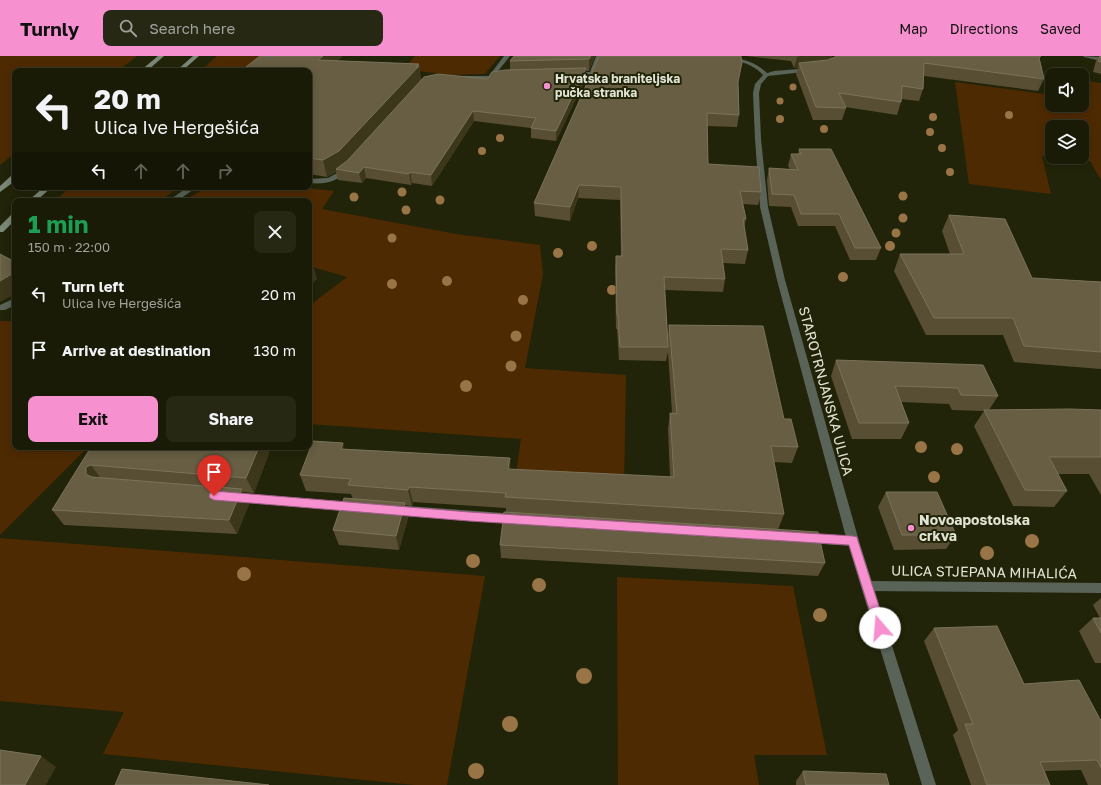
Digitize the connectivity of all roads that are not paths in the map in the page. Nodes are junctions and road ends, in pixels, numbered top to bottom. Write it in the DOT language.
graph roads {
  1 [pos="161,56"];
  2 [pos="196,56"];
  3 [pos="507,56"];
  4 [pos="599,56"];
  5 [pos="702,56"];
  6 [pos="1086,56"];
  7 [pos="731,57"];
  8 [pos="1101,59"];
  9 [pos="147,68"];
  10 [pos="182,68"];
  11 [pos="823,69"];
  12 [pos="592,74"];
  13 [pos="567,75"];
  14 [pos="766,75"];
  15 [pos="506,76"];
  16 [pos="491,77"];
  17 [pos="457,78"];
  18 [pos="588,81"];
  19 [pos="351,164"];
  20 [pos="12,180"];
  21 [pos="312,181"];
  22 [pos="0,190"];
  23 [pos="45,190"];
  24 [pos="188,190"];
  25 [pos="35,198"];
  26 [pos="176,198"];
  27 [pos="12,219"];
  28 [pos="0,230"];
  29 [pos="12,303"];
  30 [pos="2,308"];
  31 [pos="222,496"];
  32 [pos="365,508"];
  33 [pos="381,509"];
  34 [pos="524,520"];
  35 [pos="798,537"];
  36 [pos="853,541"];
  37 [pos="867,586"];
  38 [pos="1101,588"];
  39 [pos="929,785"];
  1 -- 9 [label="main road"];
  2 -- 10 [label="main road"];
  3 -- 16 [label="street"];
  4 -- 12 [label="street"];
  5 -- 7 [label="street"];
  6 -- 8 [label="street"];
  7 -- 14 [label="street"];
  11 -- 14 [label="street"];
  12 -- 13 [label="street"];
  12 -- 18 [label="street"];
  14 -- 36 [label="street, STAROTRNJANSKA ULICA"];
  15 -- 16 [label="street"];
  16 -- 17 [label="street"];
  19 -- 21 [label="street"];
  20 -- 22 [label="main road"];
  23 -- 25 [label="main road"];
  24 -- 26 [label="street"];
  27 -- 28 [label="main road"];
  29 -- 30 [label="street"];
  31 -- 32 [label="street"];
  33 -- 34 [label="street"];
  35 -- 36 [label="street"];
  36 -- 37 [label="street, STAROTRNJANSKA ULICA"];
  37 -- 38 [label="street, ULICA STJEPANA MIHALIĆA"];
  37 -- 39 [label="street, STAROTRNJANSKA ULICA"];
}
